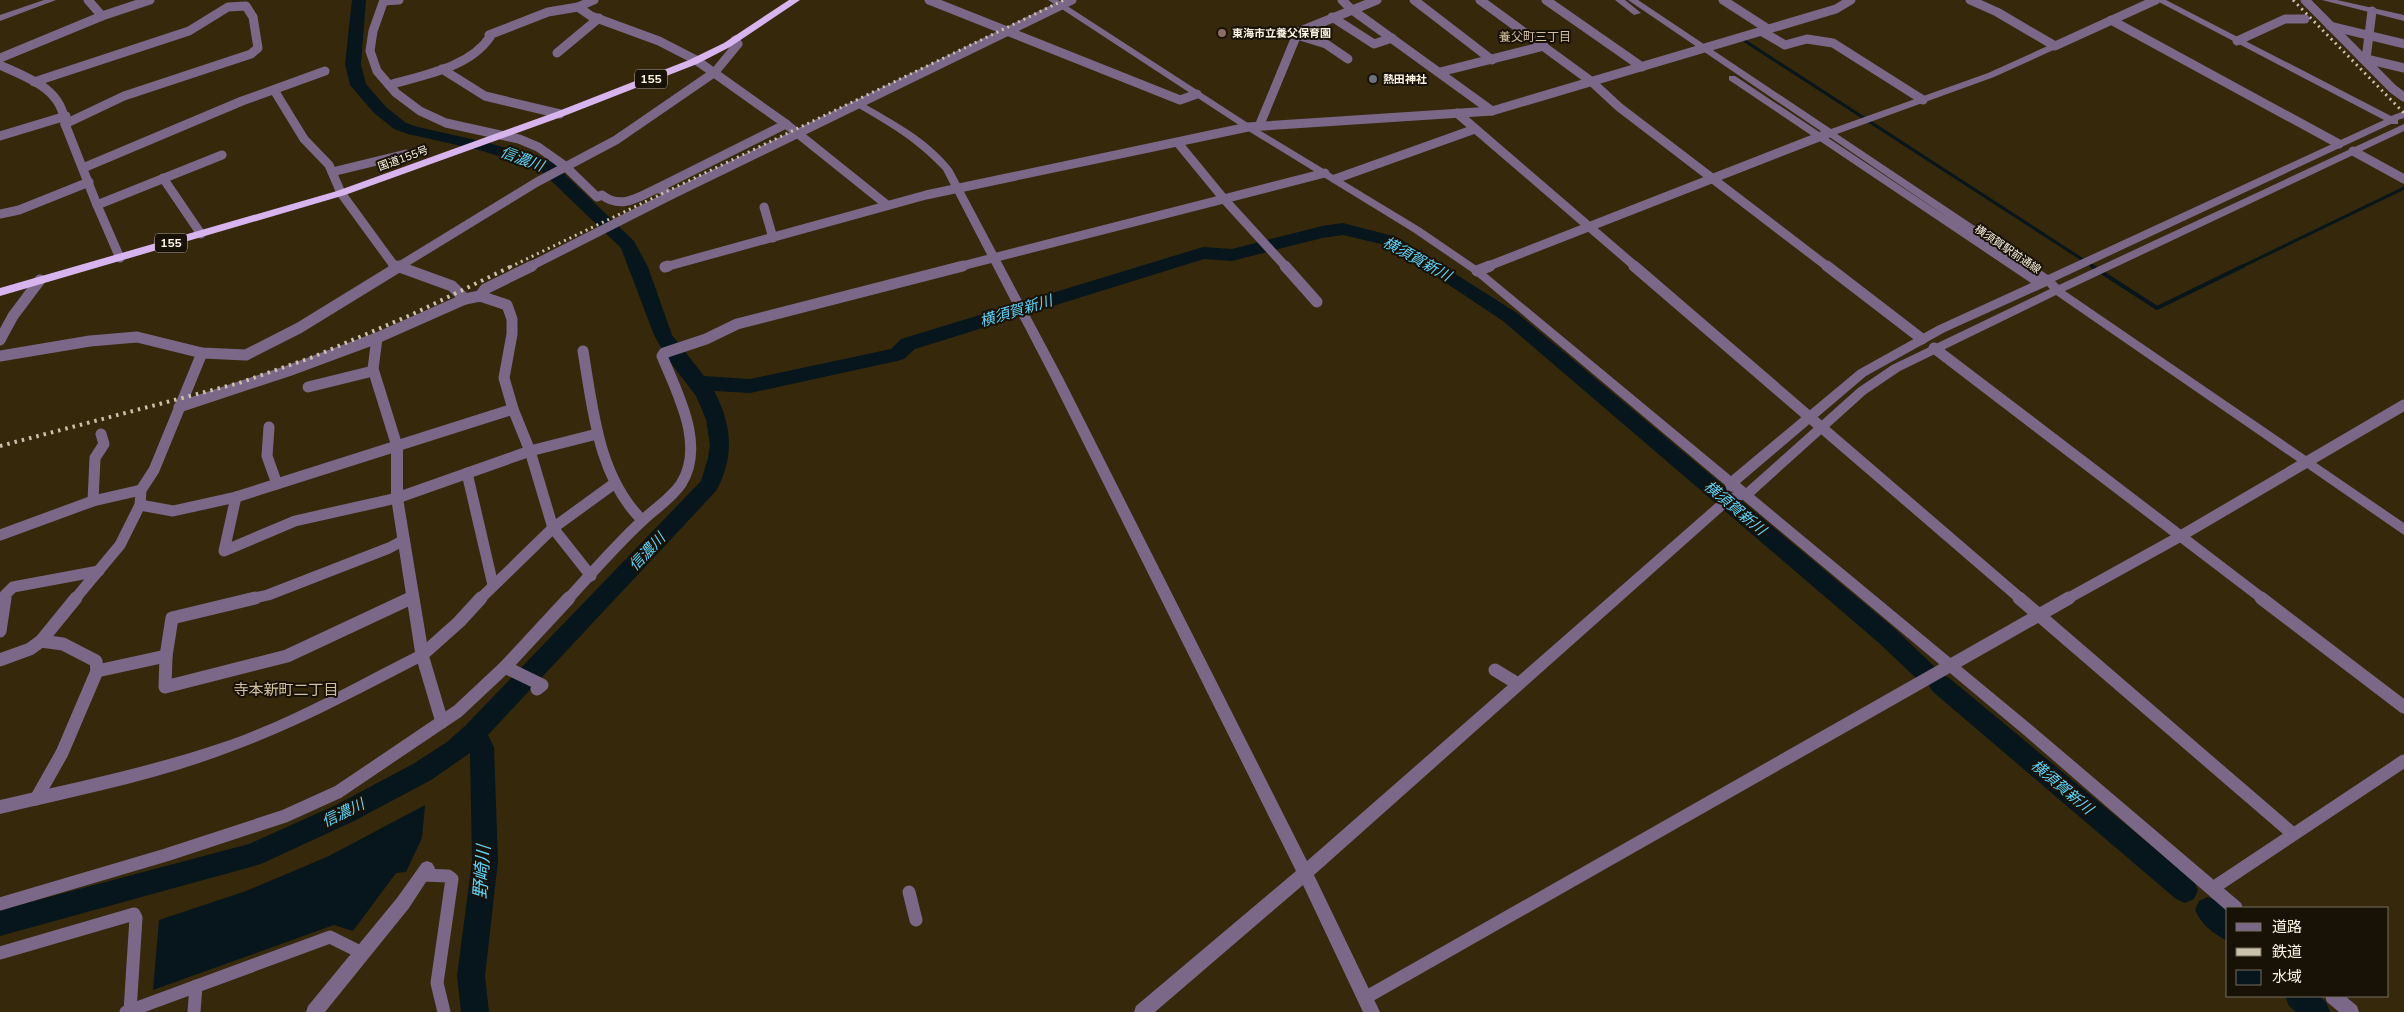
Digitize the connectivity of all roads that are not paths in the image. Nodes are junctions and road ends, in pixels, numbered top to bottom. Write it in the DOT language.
graph roads {
  1 [pos="52,0"];
  2 [pos="88,0"];
  3 [pos="150,0"];
  4 [pos="399,0"];
  5 [pos="594,0"];
  6 [pos="795,0"];
  7 [pos="929,0"];
  8 [pos="1072,0"];
  9 [pos="1342,0"];
  10 [pos="1377,0"];
  11 [pos="1414,0"];
  12 [pos="1480,0"];
  13 [pos="1546,0"];
  14 [pos="1619,0"];
  15 [pos="1632,0"];
  16 [pos="1851,0"];
  17 [pos="1972,0"];
  18 [pos="2133,0"];
  19 [pos="2158,0"];
  20 [pos="2305,0"];
  21 [pos="2326,0"];
  22 [pos="2370,0"];
  23 [pos="384,1"];
  24 [pos="1727,1"];
  25 [pos="245,3"];
  26 [pos="1057,3"];
  27 [pos="2144,5"];
  28 [pos="578,7"];
  29 [pos="1351,9"];
  30 [pos="2372,11"];
  31 [pos="102,16"];
  32 [pos="1332,17"];
  33 [pos="0,18"];
  34 [pos="599,18"];
  35 [pos="2404,18"];
  36 [pos="2305,19"];
  37 [pos="2112,20"];
  38 [pos="2330,26"];
  39 [pos="1764,30"];
  40 [pos="1008,32"];
  41 [pos="1297,35"];
  42 [pos="2369,35"];
  43 [pos="1392,38"];
  44 [pos="735,40"];
  45 [pos="2237,41"];
  46 [pos="2404,44"];
  47 [pos="1544,46"];
  48 [pos="2055,46"];
  49 [pos="1704,49"];
  50 [pos="1694,52"];
  51 [pos="557,53"];
  52 [pos="0,58"];
  53 [pos="2364,58"];
  54 [pos="1348,59"];
  55 [pos="696,60"];
  56 [pos="1492,60"];
  57 [pos="0,65"];
  58 [pos="1642,68"];
  59 [pos="2404,68"];
  60 [pos="442,69"];
  61 [pos="325,71"];
  62 [pos="715,72"];
  63 [pos="1440,72"];
  64 [pos="34,82"];
  65 [pos="1592,82"];
  66 [pos="388,86"];
  67 [pos="274,90"];
  68 [pos="1197,94"];
  69 [pos="2404,96"];
  70 [pos="1923,100"];
  71 [pos="858,104"];
  72 [pos="1492,111"];
  73 [pos="1458,113"];
  74 [pos="560,114"];
  75 [pos="2404,114"];
  76 [pos="65,120"];
  77 [pos="2391,120"];
  78 [pos="786,124"];
  79 [pos="1260,124"];
  80 [pos="1248,126"];
  81 [pos="2404,127"];
  82 [pos="1475,130"];
  83 [pos="1830,133"];
  84 [pos="797,134"];
  85 [pos="0,136"];
  86 [pos="498,136"];
  87 [pos="1820,137"];
  88 [pos="1178,143"];
  89 [pos="2339,144"];
  90 [pos="2353,151"];
  91 [pos="406,154"];
  92 [pos="222,155"];
  93 [pos="83,168"];
  94 [pos="564,168"];
  95 [pos="332,172"];
  96 [pos="1325,173"];
  97 [pos="163,178"];
  98 [pos="1334,179"];
  99 [pos="2404,179"];
  100 [pos="1715,180"];
  101 [pos="89,182"];
  102 [pos="658,188"];
  103 [pos="957,189"];
  104 [pos="341,193"];
  105 [pos="671,195"];
  106 [pos="1224,199"];
  107 [pos="97,205"];
  108 [pos="887,206"];
  109 [pos="764,207"];
  110 [pos="0,214"];
  111 [pos="1588,227"];
  112 [pos="201,234"];
  113 [pos="773,238"];
  114 [pos="120,258"];
  115 [pos="996,258"];
  116 [pos="396,267"];
  117 [pos="665,267"];
  118 [pos="1477,271"];
  119 [pos="40,280"];
  120 [pos="2048,280"];
  121 [pos="2037,284"];
  122 [pos="2058,291"];
  123 [pos="0,292"];
  124 [pos="480,296"];
  125 [pos="465,299"];
  126 [pos="1317,302"];
  127 [pos="377,338"];
  128 [pos="1922,339"];
  129 [pos="0,340"];
  130 [pos="1934,348"];
  131 [pos="583,351"];
  132 [pos="670,351"];
  133 [pos="202,353"];
  134 [pos="0,356"];
  135 [pos="373,371"];
  136 [pos="308,387"];
  137 [pos="179,407"];
  138 [pos="2403,407"];
  139 [pos="513,410"];
  140 [pos="1810,417"];
  141 [pos="269,427"];
  142 [pos="1823,428"];
  143 [pos="101,434"];
  144 [pos="597,434"];
  145 [pos="397,446"];
  146 [pos="530,451"];
  147 [pos="2305,462"];
  148 [pos="467,473"];
  149 [pos="1733,482"];
  150 [pos="277,484"];
  151 [pos="615,484"];
  152 [pos="141,490"];
  153 [pos="1747,494"];
  154 [pos="236,497"];
  155 [pos="397,498"];
  156 [pos="93,501"];
  157 [pos="1725,502"];
  158 [pos="140,505"];
  159 [pos="642,520"];
  160 [pos="552,528"];
  161 [pos="2404,530"];
  162 [pos="0,535"];
  163 [pos="2179,537"];
  164 [pos="404,540"];
  165 [pos="99,571"];
  166 [pos="591,576"];
  167 [pos="493,585"];
  168 [pos="413,597"];
  169 [pos="2040,614"];
  170 [pos="0,631"];
  171 [pos="41,641"];
  172 [pos="166,656"];
  173 [pos="422,656"];
  174 [pos="0,660"];
  175 [pos="1948,665"];
  176 [pos="511,670"];
  177 [pos="1496,670"];
  178 [pos="97,671"];
  179 [pos="1518,684"];
  180 [pos="537,686"];
  181 [pos="2404,707"];
  182 [pos="442,722"];
  183 [pos="2404,761"];
  184 [pos="36,799"];
  185 [pos="0,807"];
  186 [pos="2293,834"];
  187 [pos="425,871"];
  188 [pos="1306,873"];
  189 [pos="2213,888"];
  190 [pos="909,892"];
  191 [pos="0,904"];
  192 [pos="2234,907"];
  193 [pos="916,920"];
  194 [pos="0,953"];
  195 [pos="362,953"];
  196 [pos="196,986"];
  197 [pos="2334,997"];
  198 [pos="1369,1005"];
  199 [pos="128,1011"];
  200 [pos="194,1012"];
  201 [pos="314,1012"];
  202 [pos="444,1012"];
  203 [pos="1142,1012"];
  204 [pos="2351,1012"];
  1 -- 33 [label="street"];
  2 -- 31 [label="street"];
  3 -- 31 [label="street"];
  4 -- 23 [label="street"];
  5 -- 28 [label="street"];
  6 -- 44 [label="highway, 国道155号 / 155"];
  7 -- 40 [label="street"];
  8 -- 26 [label="street"];
  9 -- 29 [label="street"];
  10 -- 29 [label="street"];
  11 -- 56 [label="street"];
  12 -- 47 [label="street"];
  13 -- 58 [label="street"];
  14 -- 50 [label="street, 横須賀駅前通線"];
  15 -- 49 [label="street, 横須賀駅前通線"];
  16 -- 39 [label="street"];
  17 -- 48 [label="street"];
  18 -- 27 [label="street"];
  19 -- 27 [label="street"];
  19 -- 45 [label="street"];
  20 -- 38 [label="street"];
  21 -- 30 [label="street"];
  22 -- 30 [label="street"];
  23 -- 66 [label="street"];
  24 -- 39 [label="street"];
  25 -- 64 [label="street"];
  25 -- 76 [label="street"];
  26 -- 40 [label="street"];
  26 -- 68 [label="street"];
  27 -- 37 [label="street"];
  28 -- 34 [label="street"];
  28 -- 60 [label="street"];
  29 -- 32 [label="street"];
  29 -- 43 [label="street"];
  30 -- 35 [label="street"];
  30 -- 42 [label="street"];
  31 -- 52 [label="street"];
  32 -- 41 [label="street"];
  32 -- 43 [label="street"];
  34 -- 51 [label="street"];
  34 -- 55 [label="street"];
  36 -- 45 [label="street"];
  37 -- 48 [label="street"];
  37 -- 89 [label="street"];
  38 -- 42 [label="street"];
  38 -- 53 [label="street"];
  39 -- 49 [label="street"];
  39 -- 70 [label="street"];
  40 -- 68 [label="street"];
  40 -- 71 [label="street"];
  41 -- 54 [label="street"];
  41 -- 79 [label="street"];
  42 -- 46 [label="street"];
  42 -- 53 [label="street"];
  43 -- 63 [label="street"];
  44 -- 55 [label="highway, 国道155号 / 155"];
  44 -- 62 [label="street"];
  45 -- 77 [label="street"];
  47 -- 56 [label="street"];
  47 -- 65 [label="street"];
  48 -- 70 [label="street"];
  49 -- 50 [label="street"];
  49 -- 83 [label="street, 横須賀駅前通線"];
  50 -- 58 [label="street"];
  50 -- 87 [label="street, 横須賀駅前通線"];
  53 -- 59 [label="street"];
  53 -- 69 [label="street"];
  55 -- 62 [label="street"];
  55 -- 74 [label="highway, 国道155号 / 155"];
  56 -- 63 [label="street"];
  57 -- 64 [label="street"];
  58 -- 65 [label="street"];
  60 -- 66 [label="street"];
  60 -- 74 [label="street"];
  61 -- 67 [label="street"];
  62 -- 78 [label="street"];
  62 -- 94 [label="street"];
  63 -- 72 [label="street"];
  64 -- 76 [label="street"];
  65 -- 72 [label="street"];
  65 -- 100 [label="street"];
  66 -- 86 [label="street"];
  67 -- 93 [label="street"];
  67 -- 95 [label="street"];
  68 -- 80 [label="street"];
  70 -- 83 [label="street"];
  71 -- 84 [label="street"];
  71 -- 103 [label="street"];
  72 -- 73 [label="street"];
  73 -- 79 [label="street"];
  73 -- 82 [label="street"];
  74 -- 86 [label="highway, 国道155号 / 155"];
  75 -- 77 [label="street"];
  76 -- 85 [label="street"];
  76 -- 93 [label="street"];
  77 -- 81 [label="street"];
  77 -- 89 [label="street"];
  78 -- 84 [label="street"];
  78 -- 102 [label="street"];
  79 -- 80 [label="street"];
  80 -- 88 [label="street"];
  80 -- 96 [label="street"];
  81 -- 90 [label="street"];
  82 -- 98 [label="street"];
  82 -- 111 [label="street"];
  83 -- 87 [label="street"];
  83 -- 120 [label="street, 横須賀駅前通線"];
  84 -- 105 [label="street"];
  84 -- 108 [label="street"];
  86 -- 94 [label="street"];
  86 -- 104 [label="highway, 国道155号 / 155"];
  87 -- 100 [label="street"];
  87 -- 121 [label="street, 横須賀駅前通線"];
  88 -- 103 [label="street"];
  88 -- 106 [label="street"];
  89 -- 120 [label="street"];
  90 -- 99 [label="street"];
  90 -- 122 [label="street"];
  91 -- 95 [label="street"];
  92 -- 97 [label="street"];
  93 -- 101 [label="street"];
  94 -- 102 [label="street"];
  94 -- 116 [label="street"];
  95 -- 104 [label="street"];
  96 -- 98 [label="street"];
  96 -- 106 [label="street"];
  97 -- 107 [label="street"];
  97 -- 112 [label="street"];
  98 -- 118 [label="street"];
  100 -- 111 [label="street"];
  100 -- 128 [label="street"];
  101 -- 107 [label="street"];
  101 -- 110 [label="street"];
  102 -- 105 [label="street"];
  103 -- 108 [label="street"];
  103 -- 115 [label="street"];
  104 -- 112 [label="highway, 国道155号 / 155"];
  104 -- 116 [label="street"];
  105 -- 124 [label="street"];
  106 -- 115 [label="street"];
  106 -- 126 [label="street"];
  107 -- 114 [label="street"];
  108 -- 113 [label="street"];
  109 -- 113 [label="street"];
  111 -- 118 [label="street"];
  111 -- 140 [label="street"];
  112 -- 114 [label="highway, 国道155号 / 155"];
  113 -- 117 [label="street"];
  114 -- 119 [label="highway, 国道155号 / 155"];
  115 -- 132 [label="street"];
  115 -- 188 [label="street"];
  116 -- 125 [label="street"];
  116 -- 133 [label="street"];
  118 -- 149 [label="street"];
  119 -- 123 [label="highway, 国道155号 / 155"];
  119 -- 129 [label="street"];
  120 -- 121 [label="street"];
  120 -- 122 [label="street, 横須賀駅前通線"];
  121 -- 122 [label="street, 横須賀駅前通線"];
  121 -- 128 [label="street"];
  122 -- 130 [label="street"];
  122 -- 147 [label="street"];
  124 -- 125 [label="street"];
  124 -- 139 [label="street"];
  125 -- 127 [label="street"];
  127 -- 135 [label="street"];
  127 -- 137 [label="street"];
  128 -- 140 [label="street"];
  130 -- 142 [label="street"];
  130 -- 163 [label="street"];
  131 -- 144 [label="street"];
  132 -- 159 [label="street"];
  133 -- 134 [label="street"];
  133 -- 137 [label="street"];
  135 -- 136 [label="street"];
  135 -- 145 [label="street"];
  137 -- 152 [label="street"];
  138 -- 147 [label="street"];
  139 -- 145 [label="street"];
  139 -- 146 [label="street"];
  140 -- 142 [label="street"];
  140 -- 149 [label="street"];
  141 -- 150 [label="street"];
  142 -- 153 [label="street"];
  142 -- 169 [label="street"];
  143 -- 156 [label="street"];
  144 -- 146 [label="street"];
  144 -- 151 [label="street"];
  145 -- 150 [label="street"];
  145 -- 155 [label="street"];
  146 -- 148 [label="street"];
  146 -- 160 [label="street"];
  147 -- 161 [label="street"];
  147 -- 163 [label="street"];
  148 -- 155 [label="street"];
  148 -- 167 [label="street"];
  149 -- 153 [label="street"];
  149 -- 157 [label="street"];
  150 -- 154 [label="street"];
  151 -- 159 [label="street"];
  151 -- 160 [label="street"];
  152 -- 156 [label="street"];
  152 -- 158 [label="street"];
  153 -- 157 [label="street"];
  153 -- 175 [label="street"];
  154 -- 155 [label="street"];
  154 -- 158 [label="street"];
  155 -- 164 [label="street"];
  156 -- 162 [label="street"];
  157 -- 179 [label="street"];
  158 -- 165 [label="street"];
  159 -- 166 [label="street"];
  160 -- 166 [label="street"];
  160 -- 167 [label="street"];
  163 -- 169 [label="street"];
  163 -- 181 [label="street"];
  164 -- 168 [label="street"];
  164 -- 172 [label="street"];
  165 -- 170 [label="street"];
  165 -- 171 [label="street"];
  166 -- 176 [label="street"];
  167 -- 173 [label="street"];
  168 -- 172 [label="street"];
  168 -- 173 [label="street"];
  169 -- 175 [label="street"];
  169 -- 186 [label="street"];
  171 -- 174 [label="street"];
  171 -- 178 [label="street"];
  172 -- 178 [label="street"];
  173 -- 182 [label="street"];
  173 -- 184 [label="street"];
  175 -- 189 [label="street"];
  175 -- 198 [label="street"];
  176 -- 180 [label="street"];
  176 -- 182 [label="street"];
  177 -- 179 [label="street"];
  178 -- 184 [label="street"];
  179 -- 188 [label="street"];
  182 -- 191 [label="street"];
  183 -- 186 [label="street"];
  184 -- 185 [label="street"];
  186 -- 189 [label="street"];
  187 -- 195 [label="street"];
  187 -- 202 [label="street"];
  188 -- 198 [label="street"];
  188 -- 203 [label="street"];
  189 -- 192 [label="street"];
  190 -- 193 [label="street"];
  194 -- 199 [label="street"];
  195 -- 196 [label="street"];
  195 -- 201 [label="street"];
  196 -- 199 [label="street"];
  196 -- 200 [label="street"];
  197 -- 204 [label="street"];
}
